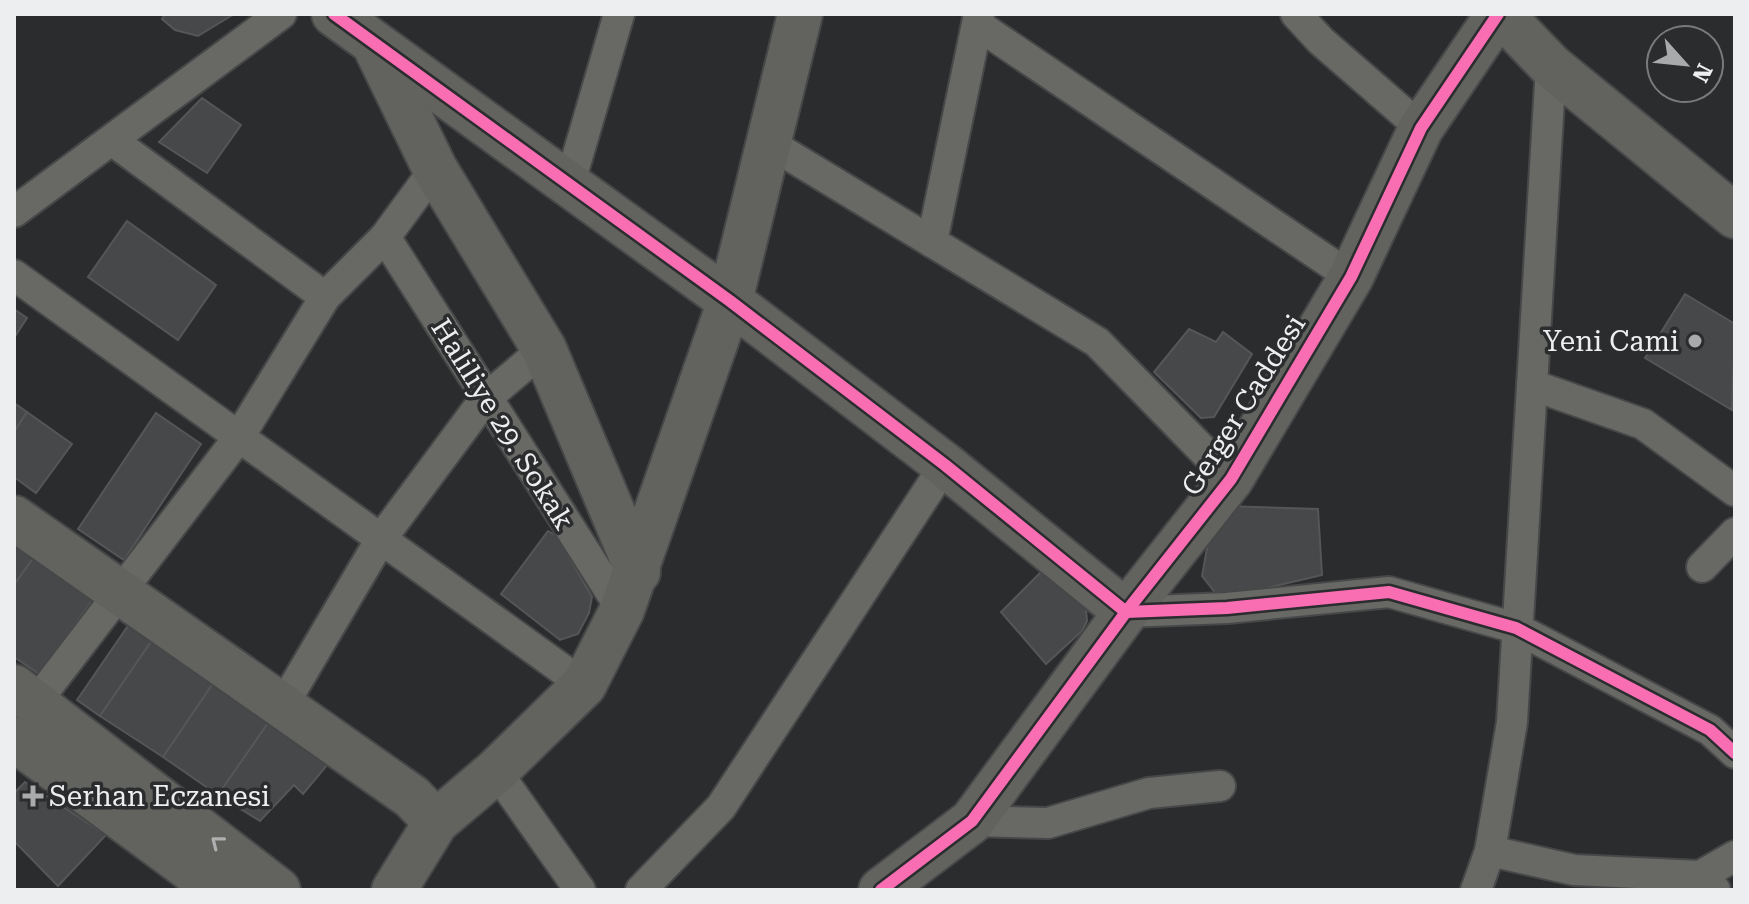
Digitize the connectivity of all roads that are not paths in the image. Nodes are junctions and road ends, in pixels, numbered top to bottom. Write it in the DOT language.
graph roads {
  1 [pos="281,14"];
  2 [pos="334,14"];
  3 [pos="619,14"];
  4 [pos="800,14"];
  5 [pos="1296,14"];
  6 [pos="1499,14"];
  7 [pos="979,19"];
  8 [pos="374,45"];
  9 [pos="1551,66"];
  10 [pos="1421,128"];
  11 [pos="113,141"];
  12 [pos="769,143"];
  13 [pos="435,169"];
  14 [pos="570,182"];
  15 [pos="14,212"];
  16 [pos="1735,216"];
  17 [pos="385,237"];
  18 [pos="932,242"];
  19 [pos="14,275"];
  20 [pos="1351,277"];
  21 [pos="325,297"];
  22 [pos="730,301"];
  23 [pos="544,349"];
  24 [pos="1532,385"];
  25 [pos="485,399"];
  26 [pos="239,437"];
  27 [pos="945,465"];
  28 [pos="1231,479"];
  29 [pos="1735,491"];
  30 [pos="14,518"];
  31 [pos="1735,533"];
  32 [pos="381,539"];
  33 [pos="1702,567"];
  34 [pos="630,591"];
  35 [pos="120,593"];
  36 [pos="1126,612"];
  37 [pos="1516,628"];
  38 [pos="584,685"];
  39 [pos="25,695"];
  40 [pos="282,707"];
  41 [pos="14,739"];
  42 [pos="1735,753"];
  43 [pos="496,771"];
  44 [pos="1220,786"];
  45 [pos="972,821"];
  46 [pos="436,822"];
  47 [pos="1490,851"];
  48 [pos="1735,856"];
  49 [pos="1708,883"];
  50 [pos="219,890"];
  51 [pos="278,890"];
  52 [pos="394,890"];
  53 [pos="580,890"];
  54 [pos="641,890"];
  55 [pos="881,890"];
  56 [pos="1476,890"];
  1 -- 11 [label="street"];
  2 -- 8 [label="street"];
  3 -- 14 [label="street"];
  4 -- 12 [label="street"];
  5 -- 10 [label="street"];
  6 -- 9 [label="street"];
  6 -- 10 [label="street, Gerger Caddesi"];
  7 -- 18 [label="street"];
  7 -- 20 [label="street"];
  8 -- 13 [label="street"];
  8 -- 14 [label="street"];
  9 -- 16 [label="street"];
  9 -- 24 [label="street"];
  10 -- 20 [label="street, Gerger Caddesi"];
  11 -- 15 [label="street"];
  11 -- 21 [label="street"];
  12 -- 18 [label="street"];
  12 -- 22 [label="street"];
  13 -- 17 [label="street"];
  13 -- 23 [label="street"];
  14 -- 22 [label="street"];
  17 -- 21 [label="street"];
  17 -- 25 [label="street, Haliliye 29. Sokak"];
  18 -- 28 [label="street"];
  19 -- 26 [label="street"];
  20 -- 28 [label="street, Gerger Caddesi"];
  21 -- 26 [label="street"];
  22 -- 27 [label="street"];
  22 -- 34 [label="street"];
  23 -- 25 [label="street"];
  23 -- 34 [label="street"];
  24 -- 29 [label="street"];
  24 -- 37 [label="street"];
  25 -- 32 [label="street"];
  25 -- 34 [label="street, Haliliye 29. Sokak"];
  26 -- 32 [label="street"];
  26 -- 35 [label="street"];
  27 -- 36 [label="street"];
  27 -- 54 [label="street"];
  28 -- 36 [label="street, Gerger Caddesi"];
  30 -- 35 [label="street"];
  31 -- 33 [label="street"];
  32 -- 38 [label="street"];
  32 -- 40 [label="street"];
  34 -- 38 [label="street"];
  35 -- 39 [label="street"];
  35 -- 40 [label="street"];
  36 -- 37 [label="street"];
  36 -- 45 [label="street, Gerger Caddesi"];
  37 -- 42 [label="street"];
  37 -- 47 [label="street"];
  38 -- 43 [label="street"];
  51 -- 39 [label="street, one-way"];
  40 -- 46 [label="street"];
  41 -- 50 [label="street"];
  43 -- 46 [label="street"];
  43 -- 53 [label="street"];
  44 -- 45 [label="street"];
  45 -- 55 [label="street, Gerger Caddesi"];
  46 -- 52 [label="street"];
  47 -- 49 [label="street"];
  47 -- 56 [label="street"];
  48 -- 49 [label="street"];
}
